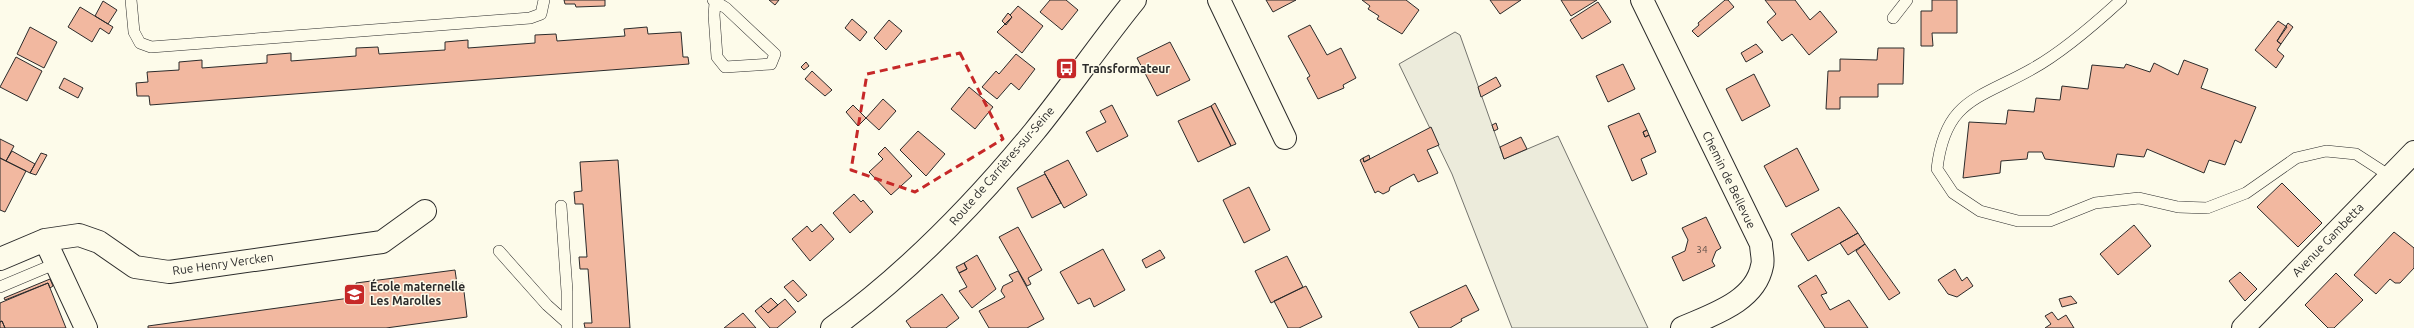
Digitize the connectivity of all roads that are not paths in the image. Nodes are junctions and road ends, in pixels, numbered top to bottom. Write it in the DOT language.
graph roads {
  1 [pos="131,0"];
  2 [pos="544,0"];
  3 [pos="1220,0"];
  4 [pos="1642,0"];
  5 [pos="1907,0"];
  6 [pos="2121,0"];
  7 [pos="714,1"];
  8 [pos="1131,1"];
  9 [pos="1893,18"];
  10 [pos="1286,138"];
  11 [pos="2414,152"];
  12 [pos="2390,176"];
  13 [pos="561,206"];
  14 [pos="425,211"];
  15 [pos="45,240"];
  16 [pos="499,251"];
  17 [pos="0,258"];
  18 [pos="57,263"];
  19 [pos="0,287"];
  20 [pos="566,325"];
  21 [pos="86,328"];
  22 [pos="832,328"];
  23 [pos="1682,328"];
  24 [pos="2243,328"];
  1 -- 2 [label="lane"];
  3 -- 10 [label="street"];
  4 -- 23 [label="street, Chemin de Bellevue"];
  5 -- 9 [label="lane"];
  6 -- 12 [label="lane"];
  7 -- 7 [label="lane"];
  8 -- 22 [label="street, Route de Carrières-sur-Seine"];
  11 -- 12 [label="street, Avenue Gambetta"];
  12 -- 24 [label="street, Avenue Gambetta"];
  13 -- 20 [label="lane"];
  14 -- 15 [label="street, Rue Henry Vercken"];
  15 -- 17 [label="street, Rue Henry Vercken"];
  15 -- 18 [label="street"];
  16 -- 20 [label="lane"];
  18 -- 19 [label="lane"];
  18 -- 21 [label="street"];
}
